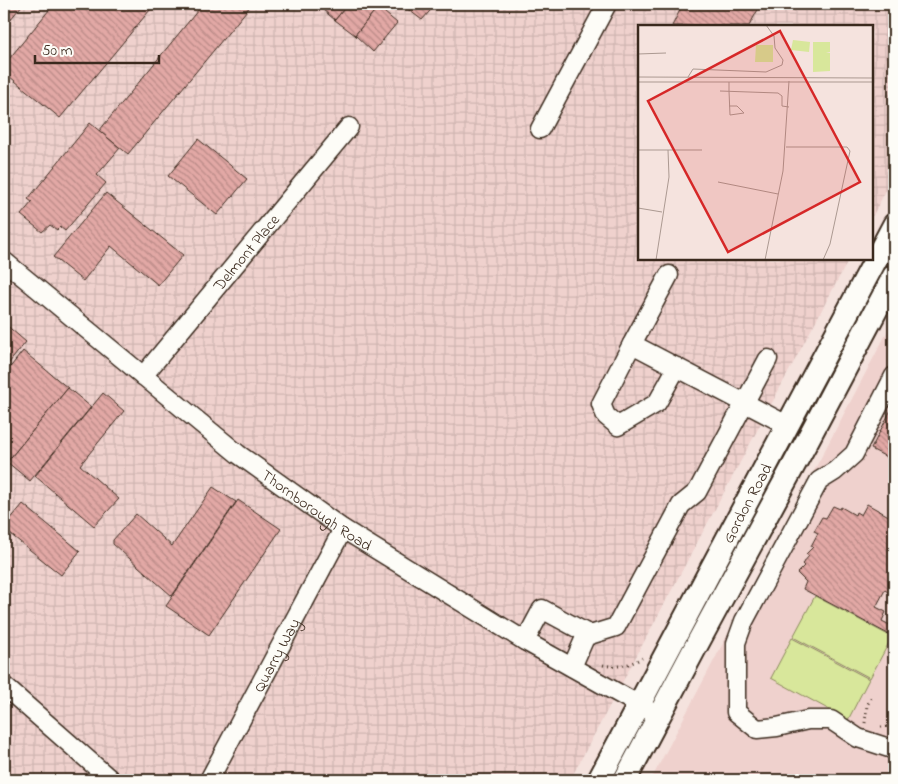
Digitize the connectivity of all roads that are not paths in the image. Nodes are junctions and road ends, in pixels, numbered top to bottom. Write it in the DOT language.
graph roads {
  1 [pos="607,4"];
  2 [pos="349,127"];
  3 [pos="540,129"];
  4 [pos="894,224"];
  5 [pos="4,261"];
  6 [pos="669,275"];
  7 [pos="894,276"];
  8 [pos="632,344"];
  9 [pos="768,359"];
  10 [pos="676,367"];
  11 [pos="143,376"];
  12 [pos="894,376"];
  13 [pos="745,402"];
  14 [pos="787,425"];
  15 [pos="343,529"];
  16 [pos="588,633"];
  17 [pos="525,641"];
  18 [pos="575,660"];
  19 [pos="4,686"];
  20 [pos="639,705"];
  21 [pos="659,716"];
  22 [pos="894,748"];
  23 [pos="111,780"];
  24 [pos="208,780"];
  25 [pos="598,780"];
  26 [pos="625,780"];
  1 -- 3 [label="street"];
  2 -- 11 [label="street, Delmont Place"];
  4 -- 14 [label="main road, Gordon Road"];
  5 -- 11 [label="street, Thornborough Road"];
  6 -- 8 [label="street"];
  7 -- 21 [label="main road, Gordon Road"];
  8 -- 10 [label="street"];
  8 -- 10 [label="street"];
  9 -- 13 [label="street"];
  10 -- 13 [label="street"];
  11 -- 15 [label="street, Thornborough Road"];
  12 -- 22 [label="street"];
  13 -- 14 [label="street"];
  13 -- 16 [label="street"];
  14 -- 20 [label="main road, Gordon Road"];
  15 -- 17 [label="street, Thornborough Road"];
  15 -- 24 [label="street, Quarry Way"];
  16 -- 17 [label="street"];
  16 -- 18 [label="street"];
  17 -- 18 [label="street, Thornborough Road"];
  18 -- 20 [label="street, Thornborough Road"];
  19 -- 23 [label="street"];
  20 -- 21 [label="street, Thornborough Road"];
  20 -- 25 [label="main road, Gordon Road"];
  21 -- 26 [label="main road, Gordon Road"];
}
